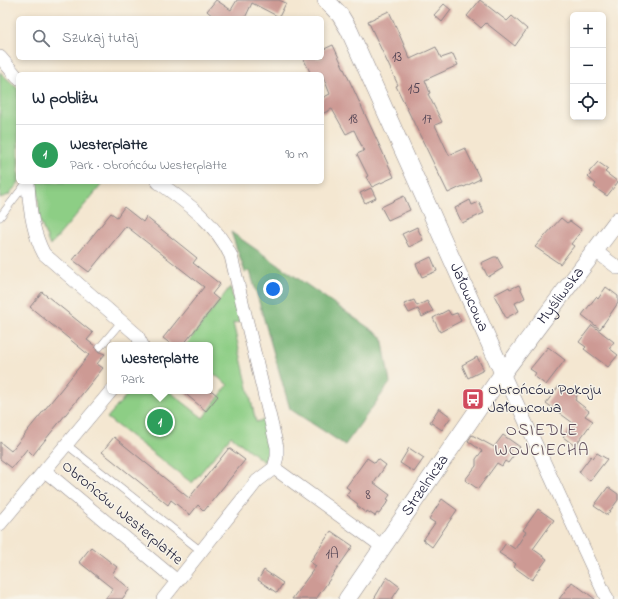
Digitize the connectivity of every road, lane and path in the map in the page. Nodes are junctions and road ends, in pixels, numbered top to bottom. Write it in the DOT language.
graph roads {
  1 [pos="326,0"];
  2 [pos="0,57"];
  3 [pos="16,76"];
  4 [pos="25,184"];
  5 [pos="27,184"];
  6 [pos="161,184"];
  7 [pos="0,217"];
  8 [pos="618,220"];
  9 [pos="594,250"];
  10 [pos="618,268"];
  11 [pos="121,322"];
  12 [pos="140,342"];
  13 [pos="100,347"];
  14 [pos="503,373"];
  15 [pos="109,394"];
  16 [pos="67,445"];
  17 [pos="274,468"];
  18 [pos="45,471"];
  19 [pos="0,524"];
  20 [pos="384,547"];
  21 [pos="201,551"];
  22 [pos="177,581"];
  23 [pos="163,599"];
  24 [pos="347,599"];
  25 [pos="607,599"];
  1 -- 14 [label="street, Jałowcowa"];
  2 -- 3 [label="street"];
  4 -- 7 [label="lane"];
  5 -- 11 [label="street"];
  6 -- 17 [label="street"];
  8 -- 9 [label="street, Myśliwska"];
  9 -- 10 [label="street"];
  9 -- 14 [label="street, Myśliwska"];
  11 -- 12 [label="street"];
  11 -- 13 [label="lane"];
  14 -- 20 [label="street, Strzelnicza"];
  14 -- 25 [label="street, Jałowcowa"];
  15 -- 16 [label="street, Obrońców Westerplatte"];
  16 -- 18 [label="street, Obrońców Westerplatte"];
  16 -- 21 [label="lane"];
  17 -- 20 [label="street"];
  17 -- 21 [label="street"];
  18 -- 19 [label="street, Obrońców Westerplatte"];
  18 -- 22 [label="street, Obrońców Westerplatte"];
  20 -- 24 [label="street, Strzelnicza"];
  21 -- 22 [label="street"];
  22 -- 23 [label="street"];
}
